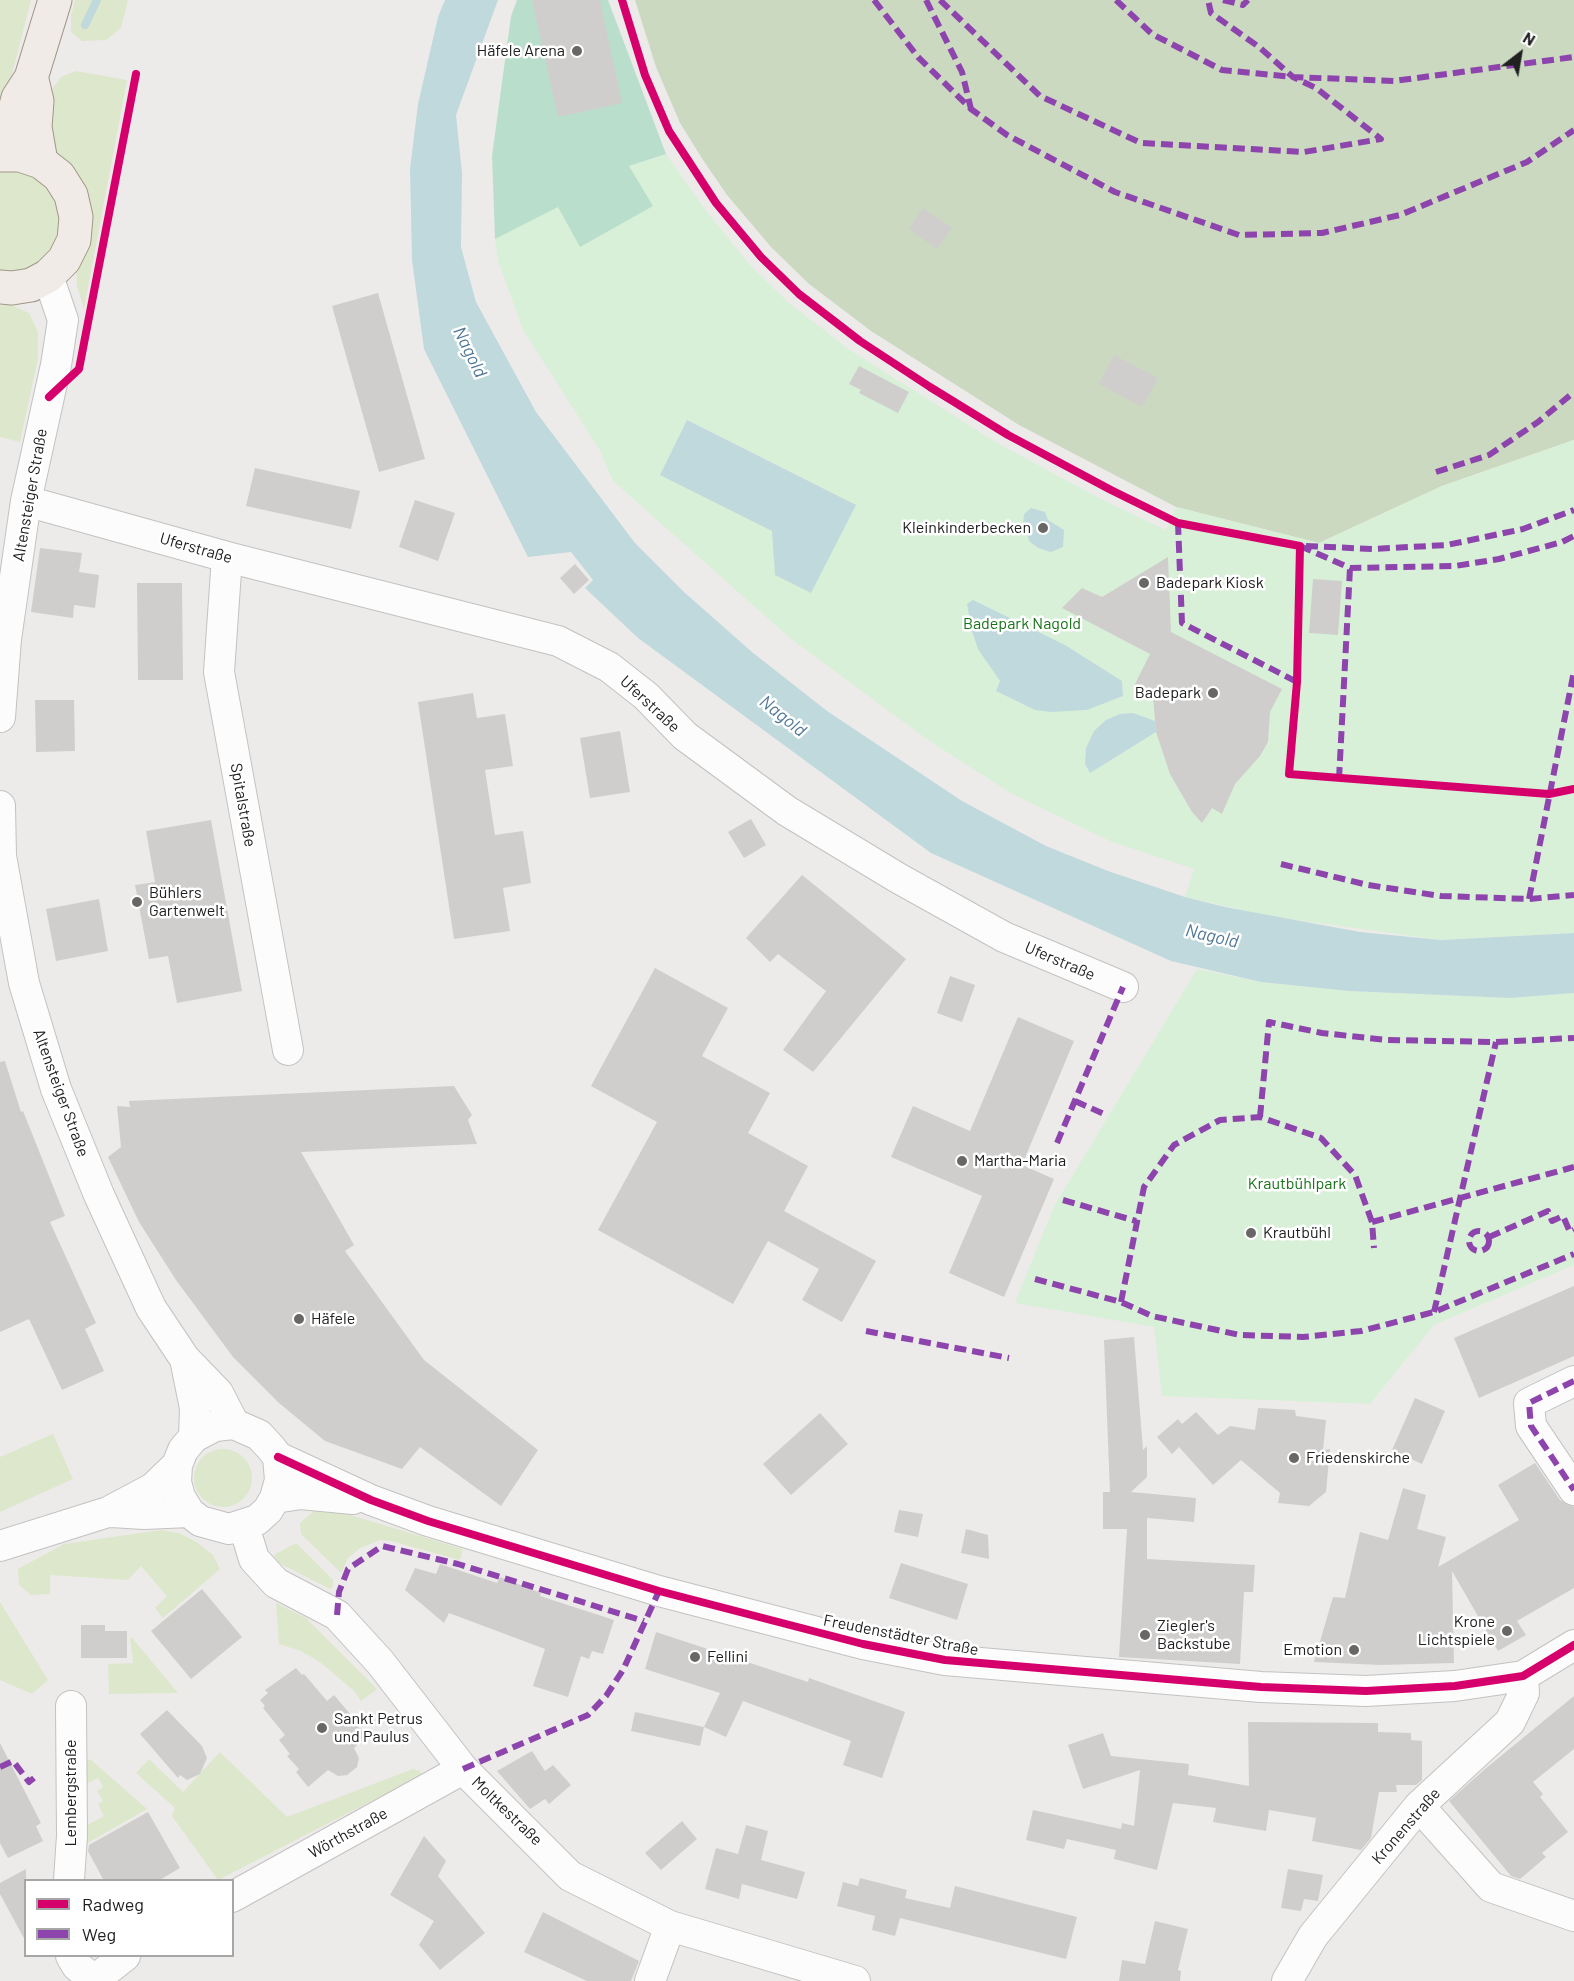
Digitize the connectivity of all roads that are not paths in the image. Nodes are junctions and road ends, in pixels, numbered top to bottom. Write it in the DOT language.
graph roads {
  1 [pos="51,4"];
  2 [pos="31,78"];
  3 [pos="0,149"];
  4 [pos="0,155"];
  5 [pos="41,162"];
  6 [pos="48,276"];
  7 [pos="0,287"];
  8 [pos="26,501"];
  9 [pos="227,557"];
  10 [pos="0,717"];
  11 [pos="0,806"];
  12 [pos="1123,987"];
  13 [pos="288,1050"];
  14 [pos="185,1359"];
  15 [pos="1574,1381"];
  16 [pos="234,1424"];
  17 [pos="194,1437"];
  18 [pos="278,1457"];
  19 [pos="177,1465"];
  20 [pos="1574,1490"];
  21 [pos="276,1498"];
  22 [pos="371,1500"];
  23 [pos="108,1512"];
  24 [pos="189,1512"];
  25 [pos="244,1526"];
  26 [pos="0,1546"];
  27 [pos="1574,1645"];
  28 [pos="1523,1676"];
  29 [pos="71,1706"];
  30 [pos="463,1769"];
  31 [pos="1419,1806"];
  32 [pos="69,1879"];
  33 [pos="234,1896"];
  34 [pos="1574,1916"];
  35 [pos="670,1926"];
  36 [pos="72,1957"];
  37 [pos="106,1966"];
  38 [pos="650,1981"];
  39 [pos="855,1981"];
  40 [pos="1287,1981"];
  1 -- 2 [label="main road"];
  2 -- 3 [label="main road"];
  2 -- 5 [label="main road"];
  4 -- 5 [label="main road"];
  5 -- 6 [label="main road"];
  6 -- 7 [label="main road"];
  6 -- 8 [label="street, Altensteiger Straße"];
  8 -- 9 [label="street, Uferstraße"];
  8 -- 10 [label="street, Altensteiger Straße"];
  9 -- 12 [label="street, Uferstraße"];
  9 -- 13 [label="street, Spitalstraße"];
  11 -- 14 [label="street, Altensteiger Straße"];
  14 -- 16 [label="street, Altensteiger Straße"];
  14 -- 17 [label="street, Altensteiger Straße"];
  15 -- 20 [label="street"];
  16 -- 17 [label="street"];
  16 -- 18 [label="street"];
  17 -- 19 [label="street"];
  18 -- 21 [label="street"];
  18 -- 22 [label="street, Freudenstädter Straße"];
  19 -- 23 [label="street"];
  19 -- 24 [label="street"];
  21 -- 22 [label="street, Freudenstädter Straße"];
  21 -- 25 [label="street"];
  22 -- 28 [label="street, Freudenstädter Straße"];
  23 -- 24 [label="street"];
  23 -- 26 [label="street"];
  24 -- 25 [label="street"];
  25 -- 30 [label="street, Moltkestraße"];
  27 -- 28 [label="street, Freudenstädter Straße"];
  28 -- 31 [label="street, Kronenstraße"];
  29 -- 32 [label="street, Lembergstraße"];
  30 -- 33 [label="street, Wörthstraße"];
  30 -- 35 [label="street, Moltkestraße"];
  31 -- 34 [label="street"];
  31 -- 40 [label="street, Kronenstraße"];
  35 -- 38 [label="street"];
  35 -- 39 [label="street, Moltkestraße"];
  36 -- 37 [label="street"];
}
